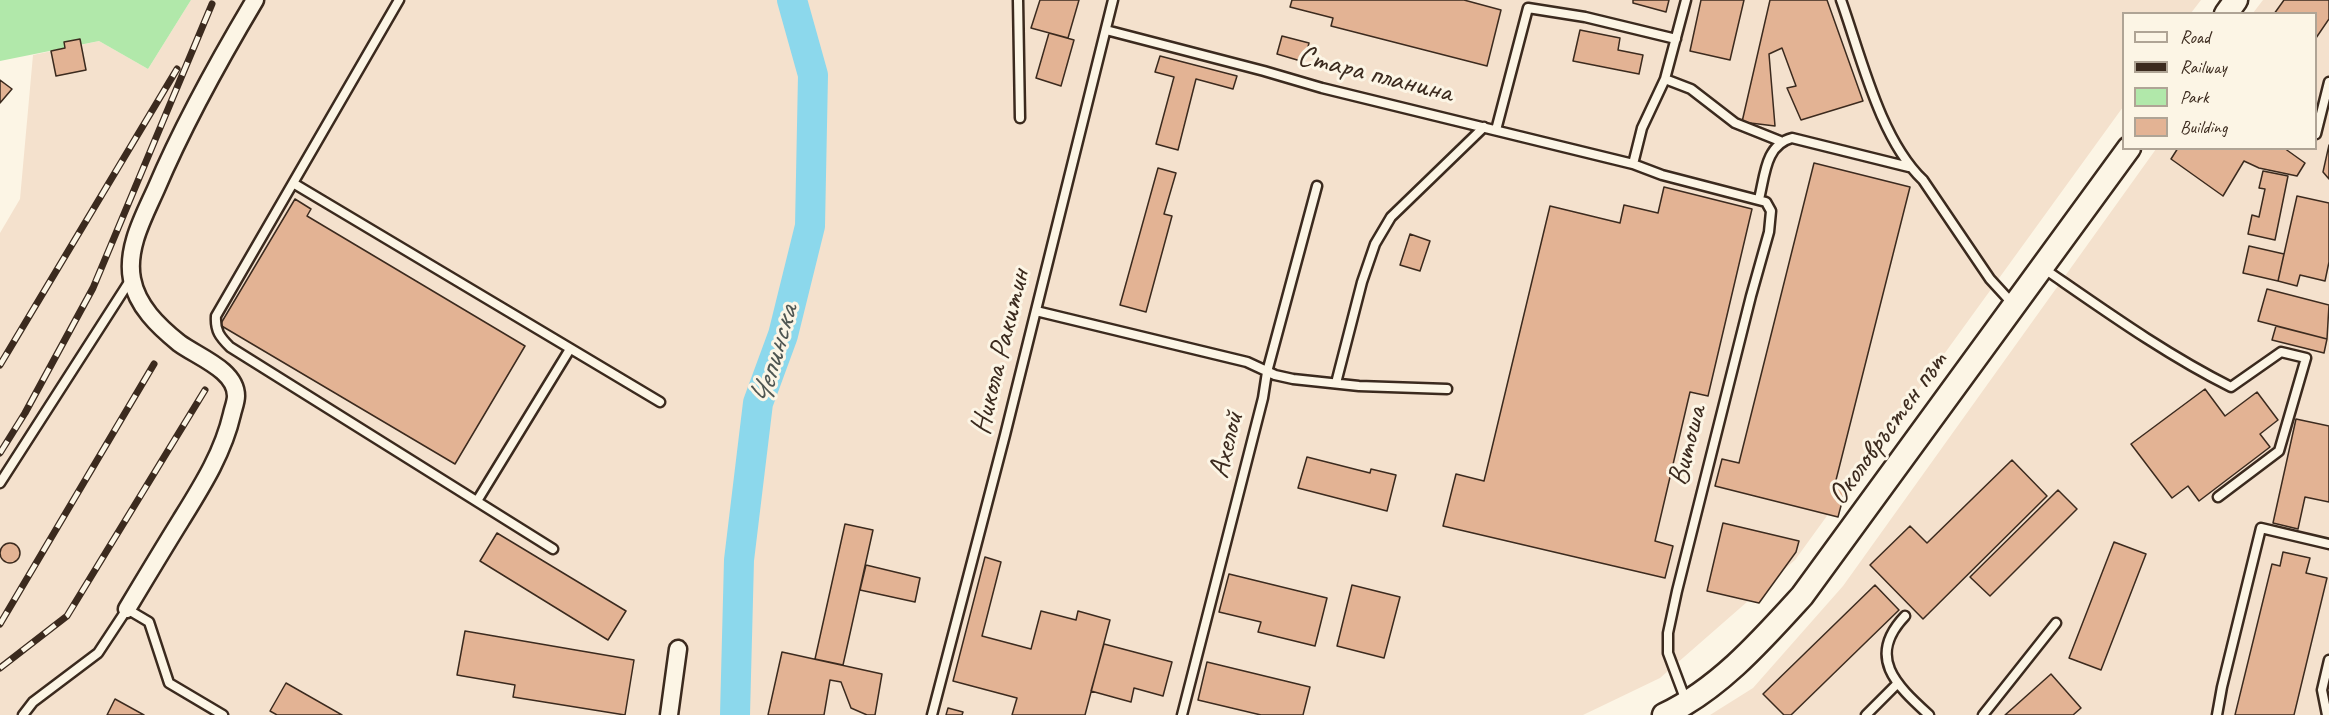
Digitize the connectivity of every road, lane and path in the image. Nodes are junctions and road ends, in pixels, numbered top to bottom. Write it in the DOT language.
graph roads {
  1 [pos="255,0"];
  2 [pos="399,0"];
  3 [pos="1018,0"];
  4 [pos="1113,0"];
  5 [pos="1686,0"];
  6 [pos="1841,0"];
  7 [pos="1106,30"];
  8 [pos="1676,39"];
  9 [pos="1665,79"];
  10 [pos="2329,82"];
  11 [pos="2319,109"];
  12 [pos="1020,118"];
  13 [pos="2317,126"];
  14 [pos="1484,127"];
  15 [pos="1496,130"];
  16 [pos="1780,141"];
  17 [pos="2128,150"];
  18 [pos="1634,164"];
  19 [pos="1909,167"];
  20 [pos="293,183"];
  21 [pos="1317,186"];
  22 [pos="1762,201"];
  23 [pos="2043,268"];
  24 [pos="131,278"];
  25 [pos="2015,306"];
  26 [pos="1036,311"];
  27 [pos="570,349"];
  28 [pos="1267,372"];
  29 [pos="1336,383"];
  30 [pos="1447,389"];
  31 [pos="660,402"];
  32 [pos="0,483"];
  33 [pos="2218,497"];
  34 [pos="477,501"];
  35 [pos="2329,544"];
  36 [pos="553,549"];
  37 [pos="127,609"];
  38 [pos="1905,616"];
  39 [pos="2056,623"];
  40 [pos="678,649"];
  41 [pos="2329,660"];
  42 [pos="1897,684"];
  43 [pos="1675,711"];
  44 [pos="22,715"];
  45 [pos="223,715"];
  46 [pos="669,715"];
  47 [pos="932,715"];
  48 [pos="1182,715"];
  49 [pos="1866,715"];
  50 [pos="1929,715"];
  51 [pos="1983,715"];
  52 [pos="2217,715"];
  53 [pos="2327,715"];
  1 -- 24 [label="street"];
  2 -- 20 [label="lane"];
  3 -- 12 [label="lane"];
  4 -- 7 [label="lane, Никола Ракитин"];
  5 -- 8 [label="lane"];
  6 -- 19 [label="lane"];
  7 -- 14 [label="lane, Стара планина"];
  7 -- 26 [label="lane, Никола Ракитин"];
  8 -- 9 [label="lane"];
  8 -- 15 [label="lane"];
  9 -- 16 [label="lane"];
  9 -- 18 [label="lane"];
  10 -- 11 [label="lane"];
  11 -- 13 [label="lane"];
  14 -- 15 [label="lane, Стара планина"];
  14 -- 29 [label="lane"];
  15 -- 18 [label="lane, Стара планина"];
  16 -- 19 [label="lane"];
  16 -- 22 [label="lane"];
  17 -- 23 [label="street, Околовръстен път"];
  18 -- 22 [label="lane, Стара планина"];
  19 -- 25 [label="lane"];
  20 -- 27 [label="lane"];
  20 -- 34 [label="lane"];
  21 -- 28 [label="lane, Ахелой"];
  22 -- 43 [label="lane, Витоша"];
  23 -- 25 [label="street, Околовръстен път"];
  23 -- 33 [label="lane"];
  24 -- 32 [label="lane"];
  24 -- 37 [label="street"];
  25 -- 43 [label="street, Околовръстен път"];
  26 -- 28 [label="lane"];
  26 -- 47 [label="lane, Никола Ракитин"];
  27 -- 31 [label="lane"];
  27 -- 34 [label="lane"];
  28 -- 29 [label="lane"];
  28 -- 48 [label="lane, Ахелой"];
  29 -- 30 [label="lane"];
  34 -- 36 [label="lane"];
  35 -- 52 [label="lane"];
  37 -- 44 [label="lane"];
  37 -- 45 [label="lane"];
  38 -- 42 [label="lane"];
  39 -- 51 [label="lane"];
  40 -- 46 [label="street"];
  41 -- 53 [label="lane"];
  42 -- 49 [label="lane"];
  42 -- 50 [label="lane"];
}
